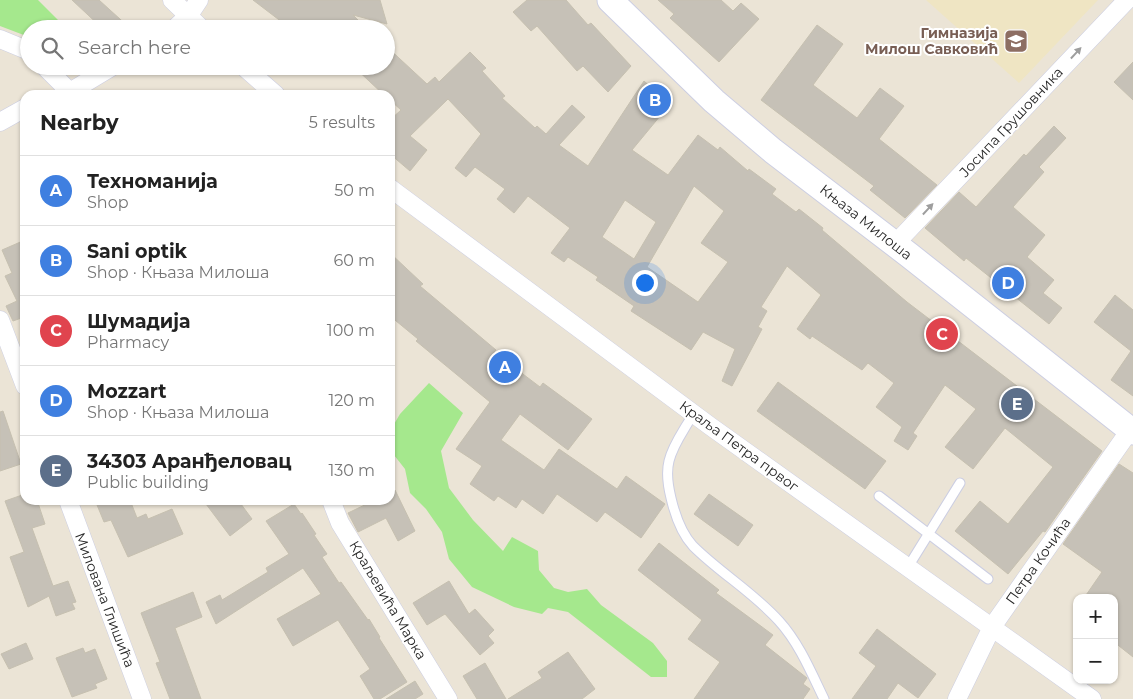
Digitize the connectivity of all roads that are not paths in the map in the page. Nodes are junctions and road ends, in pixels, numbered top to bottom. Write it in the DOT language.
graph roads {
  1 [pos="172,0"];
  2 [pos="199,0"];
  3 [pos="610,0"];
  4 [pos="1127,0"];
  5 [pos="189,15"];
  6 [pos="184,20"];
  7 [pos="194,20"];
  8 [pos="0,39"];
  9 [pos="20,47"];
  10 [pos="52,75"];
  11 [pos="99,75"];
  12 [pos="253,75"];
  13 [pos="65,90"];
  14 [pos="74,90"];
  15 [pos="270,90"];
  16 [pos="20,111"];
  17 [pos="0,122"];
  18 [pos="395,192"];
  19 [pos="895,244"];
  20 [pos="0,320"];
  21 [pos="20,373"];
  22 [pos="694,414"];
  23 [pos="1132,431"];
  24 [pos="960,483"];
  25 [pos="879,496"];
  26 [pos="70,505"];
  27 [pos="334,505"];
  28 [pos="929,534"];
  29 [pos="908,567"];
  30 [pos="988,579"];
  31 [pos="992,627"];
  32 [pos="142,699"];
  33 [pos="448,699"];
  34 [pos="824,699"];
  35 [pos="957,699"];
  36 [pos="1092,699"];
  1 -- 5 [label="street"];
  2 -- 5 [label="street"];
  3 -- 19 [label="street, Књаза Милоша"];
  19 -- 4 [label="street, Јосипа Грушовника, one-way"];
  5 -- 6 [label="street"];
  5 -- 7 [label="street"];
  8 -- 9 [label="street"];
  10 -- 13 [label="street"];
  11 -- 14 [label="street"];
  12 -- 15 [label="street"];
  16 -- 17 [label="street"];
  18 -- 22 [label="street, Краља Петра првог"];
  19 -- 23 [label="street, Књаза Милоша"];
  20 -- 21 [label="street"];
  22 -- 29 [label="street, Краља Петра првог"];
  22 -- 34 [label="lane"];
  23 -- 31 [label="street, Петра Кочића"];
  24 -- 28 [label="lane"];
  25 -- 28 [label="lane"];
  26 -- 32 [label="street, Милована Глишића"];
  27 -- 33 [label="street, Краљевића Марка"];
  28 -- 29 [label="lane"];
  28 -- 30 [label="lane"];
  29 -- 31 [label="street, Краља Петра првог"];
  31 -- 35 [label="street, Петра Кочића"];
  31 -- 36 [label="street, Краља Петра првог"];
}
